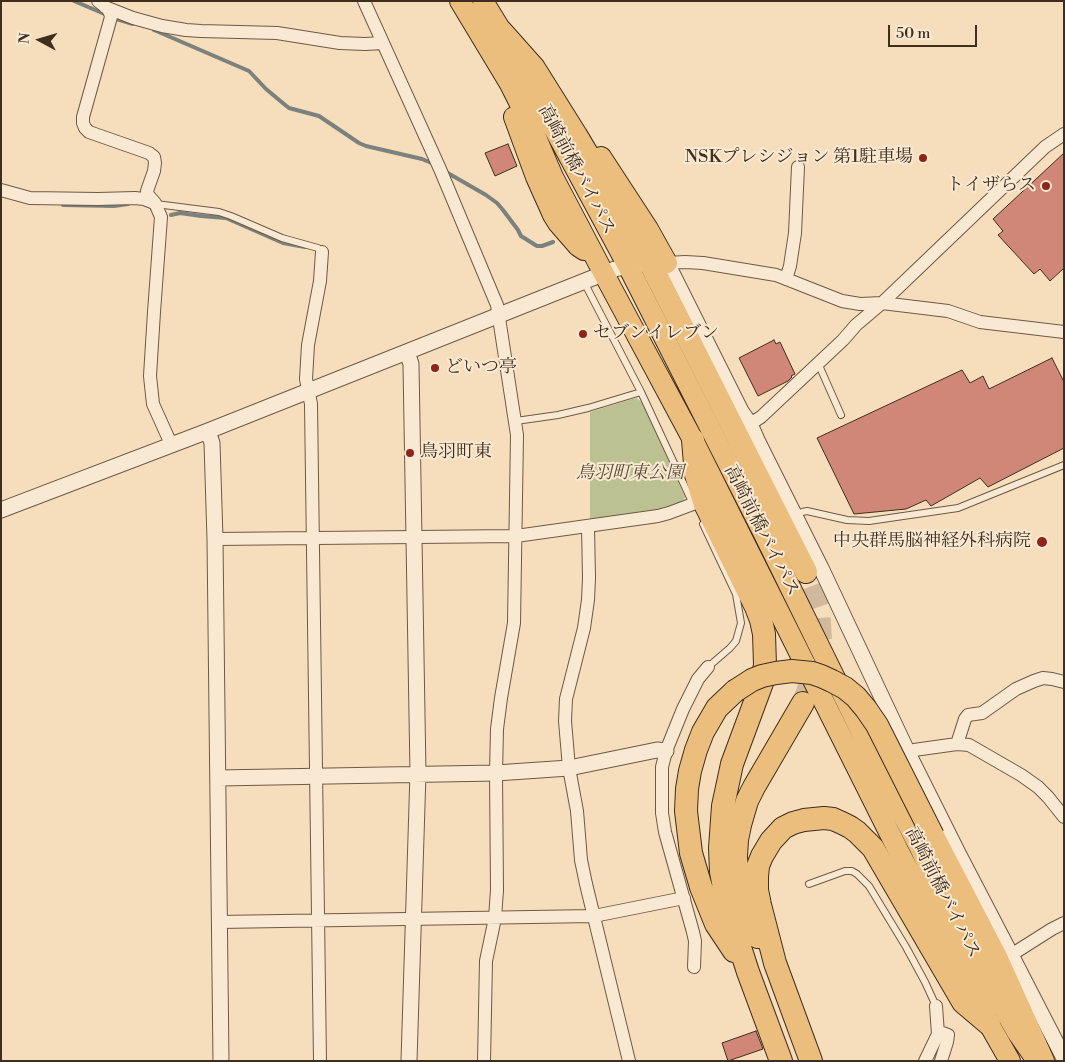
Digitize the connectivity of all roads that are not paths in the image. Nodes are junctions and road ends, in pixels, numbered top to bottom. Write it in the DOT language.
graph roads {
  1 [pos="91,1"];
  2 [pos="364,1"];
  3 [pos="460,1"];
  4 [pos="483,1"];
  5 [pos="497,1"];
  6 [pos="102,5"];
  7 [pos="502,32"];
  8 [pos="383,42"];
  9 [pos="1064,134"];
  10 [pos="798,167"];
  11 [pos="1,190"];
  12 [pos="155,204"];
  13 [pos="322,252"];
  14 [pos="648,264"];
  15 [pos="604,274"];
  16 [pos="786,279"];
  17 [pos="584,282"];
  18 [pos="882,304"];
  19 [pos="499,316"];
  20 [pos="1064,332"];
  21 [pos="407,352"];
  22 [pos="818,363"];
  23 [pos="308,391"];
  24 [pos="641,392"];
  25 [pos="841,415"];
  26 [pos="516,421"];
  27 [pos="750,424"];
  28 [pos="208,430"];
  29 [pos="693,440"];
  30 [pos="171,444"];
  31 [pos="1064,465"];
  32 [pos="695,508"];
  33 [pos="1,510"];
  34 [pos="795,516"];
  35 [pos="702,522"];
  36 [pos="588,526"];
  37 [pos="516,536"];
  38 [pos="414,537"];
  39 [pos="313,538"];
  40 [pos="215,539"];
  41 [pos="806,572"];
  42 [pos="708,667"];
  43 [pos="1064,682"];
  44 [pos="803,703"];
  45 [pos="957,744"];
  46 [pos="666,751"];
  47 [pos="908,753"];
  48 [pos="568,768"];
  49 [pos="496,773"];
  50 [pos="418,774"];
  51 [pos="317,776"];
  52 [pos="218,778"];
  53 [pos="1064,817"];
  54 [pos="809,884"];
  55 [pos="684,898"];
  56 [pos="594,916"];
  57 [pos="494,918"];
  58 [pos="414,919"];
  59 [pos="319,921"];
  60 [pos="219,922"];
  61 [pos="1064,923"];
  62 [pos="1011,955"];
  63 [pos="775,962"];
  64 [pos="694,968"];
  65 [pos="748,972"];
  66 [pos="936,1006"];
  67 [pos="989,1024"];
  68 [pos="938,1034"];
  69 [pos="1064,1058"];
  70 [pos="221,1061"];
  71 [pos="320,1061"];
  72 [pos="409,1061"];
  73 [pos="484,1061"];
  74 [pos="629,1061"];
  75 [pos="782,1061"];
  76 [pos="811,1061"];
  77 [pos="925,1061"];
  78 [pos="941,1061"];
  79 [pos="1010,1061"];
  80 [pos="1038,1061"];
  81 [pos="1043,1061"];
  1 -- 6 [label="street"];
  2 -- 8 [label="street"];
  3 -- 15 [label="highway, 高崎前橋バイパス"];
  4 -- 7 [label="highway"];
  5 -- 14 [label="highway, 高崎前橋バイパス"];
  6 -- 8 [label="street"];
  6 -- 12 [label="street"];
  7 -- 14 [label="highway"];
  8 -- 19 [label="street"];
  9 -- 18 [label="street"];
  10 -- 16 [label="street"];
  11 -- 12 [label="street"];
  12 -- 13 [label="lane"];
  12 -- 30 [label="street"];
  13 -- 23 [label="street"];
  14 -- 15 [label="street"];
  14 -- 16 [label="street"];
  14 -- 27 [label="street"];
  14 -- 41 [label="highway"];
  14 -- 80 [label="highway, 高崎前橋バイパス"];
  15 -- 17 [label="street"];
  15 -- 29 [label="highway, 高崎前橋バイパス"];
  16 -- 18 [label="street"];
  17 -- 19 [label="street"];
  17 -- 24 [label="lane"];
  18 -- 20 [label="street"];
  18 -- 22 [label="street"];
  19 -- 21 [label="street"];
  19 -- 26 [label="street"];
  21 -- 23 [label="street"];
  21 -- 38 [label="street"];
  22 -- 25 [label="lane"];
  22 -- 27 [label="street"];
  23 -- 28 [label="street"];
  23 -- 39 [label="street"];
  24 -- 26 [label="lane"];
  24 -- 32 [label="lane"];
  26 -- 37 [label="street"];
  27 -- 34 [label="street"];
  28 -- 30 [label="street"];
  28 -- 40 [label="street"];
  29 -- 65 [label="highway"];
  29 -- 67 [label="highway, 高崎前橋バイパス"];
  30 -- 33 [label="street"];
  31 -- 34 [label="lane"];
  32 -- 36 [label="street"];
  34 -- 47 [label="street"];
  35 -- 42 [label="lane"];
  36 -- 37 [label="street"];
  36 -- 48 [label="street"];
  37 -- 38 [label="street"];
  37 -- 49 [label="street"];
  38 -- 39 [label="street"];
  38 -- 50 [label="street"];
  39 -- 40 [label="street"];
  39 -- 51 [label="street"];
  40 -- 52 [label="street"];
  42 -- 46 [label="street"];
  43 -- 45 [label="street"];
  44 -- 63 [label="highway"];
  45 -- 47 [label="street"];
  45 -- 53 [label="street"];
  46 -- 48 [label="street"];
  46 -- 55 [label="street"];
  47 -- 62 [label="street"];
  48 -- 49 [label="street"];
  48 -- 56 [label="street"];
  49 -- 50 [label="street"];
  49 -- 57 [label="street"];
  50 -- 51 [label="street"];
  50 -- 58 [label="street"];
  51 -- 52 [label="street"];
  51 -- 59 [label="street"];
  52 -- 60 [label="street"];
  54 -- 66 [label="lane"];
  55 -- 56 [label="street"];
  55 -- 64 [label="street"];
  56 -- 57 [label="street"];
  56 -- 74 [label="street"];
  57 -- 58 [label="street"];
  57 -- 73 [label="street"];
  58 -- 59 [label="street"];
  58 -- 72 [label="street"];
  59 -- 60 [label="street"];
  59 -- 71 [label="street"];
  60 -- 70 [label="street"];
  61 -- 62 [label="street"];
  62 -- 69 [label="street"];
  63 -- 67 [label="highway"];
  63 -- 76 [label="highway"];
  65 -- 75 [label="highway"];
  65 -- 81 [label="highway, bridge"];
  66 -- 68 [label="street"];
  67 -- 79 [label="highway, 高崎前橋バイパス"];
  68 -- 77 [label="street"];
  68 -- 78 [label="street"];
}
